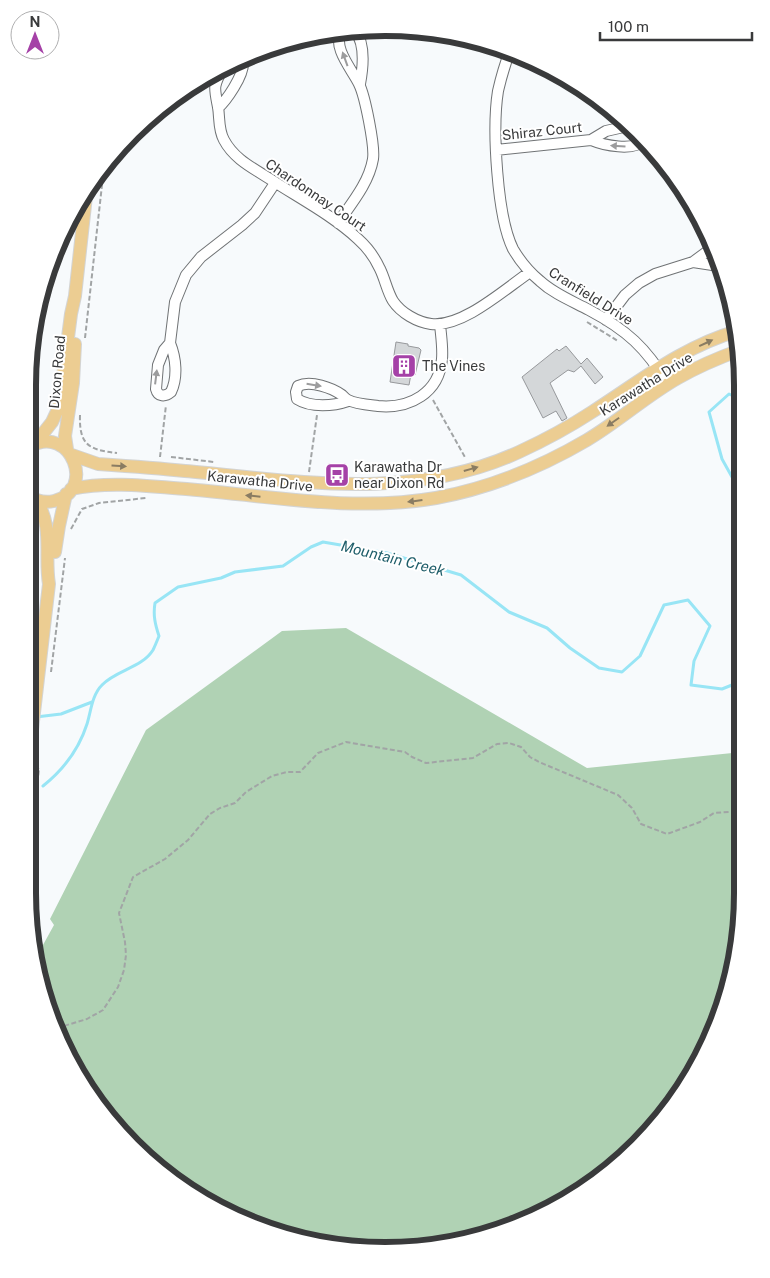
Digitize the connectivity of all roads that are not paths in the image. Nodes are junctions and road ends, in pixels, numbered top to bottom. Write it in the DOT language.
graph roads {
  1 [pos="359,37"];
  2 [pos="339,39"];
  3 [pos="508,59"];
  4 [pos="243,67"];
  5 [pos="217,80"];
  6 [pos="360,84"];
  7 [pos="218,108"];
  8 [pos="620,128"];
  9 [pos="591,140"];
  10 [pos="638,144"];
  11 [pos="496,150"];
  12 [pos="275,183"];
  13 [pos="85,208"];
  14 [pos="338,223"];
  15 [pos="707,252"];
  16 [pos="693,262"];
  17 [pos="712,265"];
  18 [pos="530,272"];
  19 [pos="75,296"];
  20 [pos="606,320"];
  21 [pos="440,324"];
  22 [pos="730,334"];
  23 [pos="170,343"];
  24 [pos="732,353"];
  25 [pos="658,368"];
  26 [pos="668,384"];
  27 [pos="348,400"];
  28 [pos="36,440"];
  29 [pos="36,444"];
  30 [pos="69,452"];
  31 [pos="69,492"];
  32 [pos="36,497"];
  33 [pos="36,502"];
  34 [pos="49,584"];
  35 [pos="36,695"];
  1 -- 6 [label="street"];
  6 -- 2 [label="street, one-way"];
  3 -- 11 [label="street, Cranfield Drive"];
  4 -- 7 [label="street"];
  5 -- 7 [label="street, Chardonnay Court"];
  6 -- 14 [label="street"];
  7 -- 12 [label="street, Chardonnay Court"];
  8 -- 9 [label="street, Shiraz Court"];
  10 -- 9 [label="street, Shiraz Court, one-way"];
  9 -- 11 [label="street, Shiraz Court"];
  11 -- 18 [label="street, Cranfield Drive"];
  12 -- 14 [label="street, Chardonnay Court"];
  12 -- 23 [label="street"];
  13 -- 19 [label="main road, Dixon Road"];
  14 -- 21 [label="street, Chardonnay Court"];
  15 -- 16 [label="street"];
  16 -- 17 [label="street"];
  16 -- 20 [label="street"];
  18 -- 20 [label="street, Cranfield Drive"];
  18 -- 21 [label="street, Chardonnay Court"];
  19 -- 28 [label="main road, Dixon Road"];
  19 -- 30 [label="main road, Dixon Road"];
  20 -- 25 [label="street, Cranfield Drive"];
  21 -- 27 [label="street"];
  25 -- 22 [label="main road, Karawatha Drive, one-way"];
  23 -- 23 [label="street, one-way"];
  24 -- 26 [label="main road, Karawatha Drive"];
  25 -- 26 [label="street, Cranfield Drive"];
  30 -- 25 [label="main road, Karawatha Drive, one-way"];
  26 -- 31 [label="main road, Karawatha Drive, one-way"];
  29 -- 30 [label="main road, Karawatha Drive"];
  30 -- 31 [label="main road, Dixon Road"];
  31 -- 32 [label="main road, Karawatha Drive"];
  31 -- 34 [label="main road"];
  33 -- 34 [label="main road"];
  34 -- 35 [label="main road"];
}
